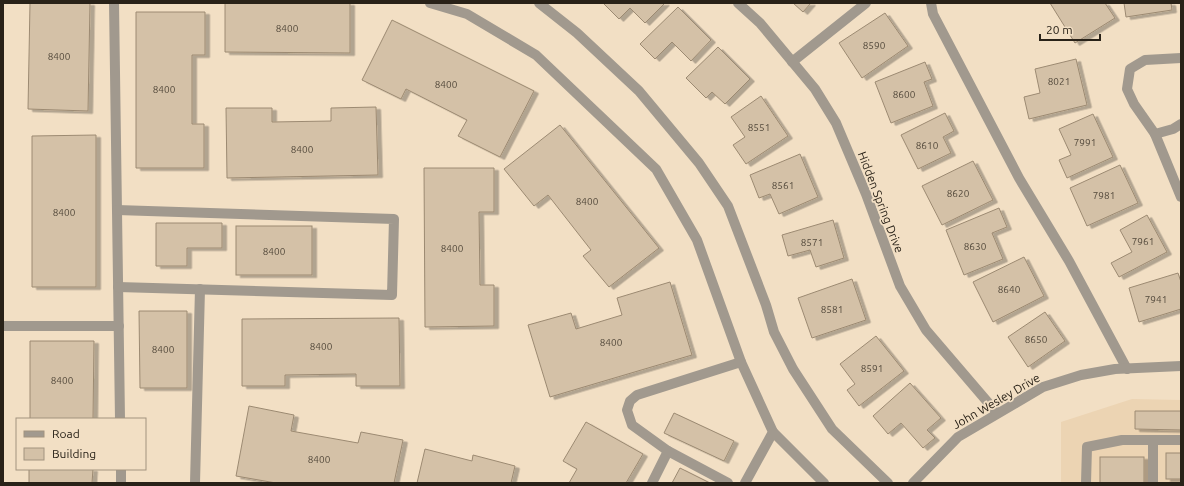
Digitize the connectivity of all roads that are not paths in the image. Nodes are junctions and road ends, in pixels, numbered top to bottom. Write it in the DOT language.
graph roads {
  1 [pos="114,3"];
  2 [pos="430,3"];
  3 [pos="539,3"];
  4 [pos="738,3"];
  5 [pos="866,3"];
  6 [pos="931,3"];
  7 [pos="1181,58"];
  8 [pos="792,62"];
  9 [pos="1181,124"];
  10 [pos="1155,134"];
  11 [pos="1181,197"];
  12 [pos="117,210"];
  13 [pos="118,288"];
  14 [pos="200,290"];
  15 [pos="3,326"];
  16 [pos="119,326"];
  17 [pos="741,362"];
  18 [pos="1181,366"];
  19 [pos="1127,369"];
  20 [pos="997,413"];
  21 [pos="120,418"];
  22 [pos="773,432"];
  23 [pos="1153,440"];
  24 [pos="1181,440"];
  25 [pos="668,451"];
  26 [pos="121,470"];
  27 [pos="121,483"];
  28 [pos="195,483"];
  29 [pos="652,483"];
  30 [pos="728,483"];
  31 [pos="745,483"];
  32 [pos="824,483"];
  33 [pos="888,483"];
  34 [pos="913,483"];
  35 [pos="1086,483"];
  36 [pos="1153,483"];
  1 -- 12 [label="street"];
  2 -- 17 [label="street"];
  3 -- 33 [label="street"];
  4 -- 8 [label="street, Hidden Spring Drive"];
  5 -- 8 [label="street"];
  6 -- 19 [label="street"];
  7 -- 10 [label="street"];
  8 -- 20 [label="street, Hidden Spring Drive"];
  9 -- 10 [label="street"];
  10 -- 11 [label="street"];
  12 -- 13 [label="street"];
  12 -- 14 [label="street"];
  13 -- 14 [label="street"];
  13 -- 16 [label="street"];
  14 -- 28 [label="street"];
  15 -- 16 [label="street"];
  16 -- 21 [label="street"];
  17 -- 22 [label="street"];
  17 -- 25 [label="street"];
  18 -- 19 [label="street, John Wesley Drive"];
  19 -- 20 [label="street, John Wesley Drive"];
  20 -- 34 [label="street, John Wesley Drive"];
  22 -- 31 [label="street"];
  22 -- 32 [label="street"];
  23 -- 24 [label="street"];
  23 -- 35 [label="street"];
  23 -- 36 [label="street"];
  25 -- 29 [label="street"];
  25 -- 30 [label="street"];
  26 -- 27 [label="street"];
}
